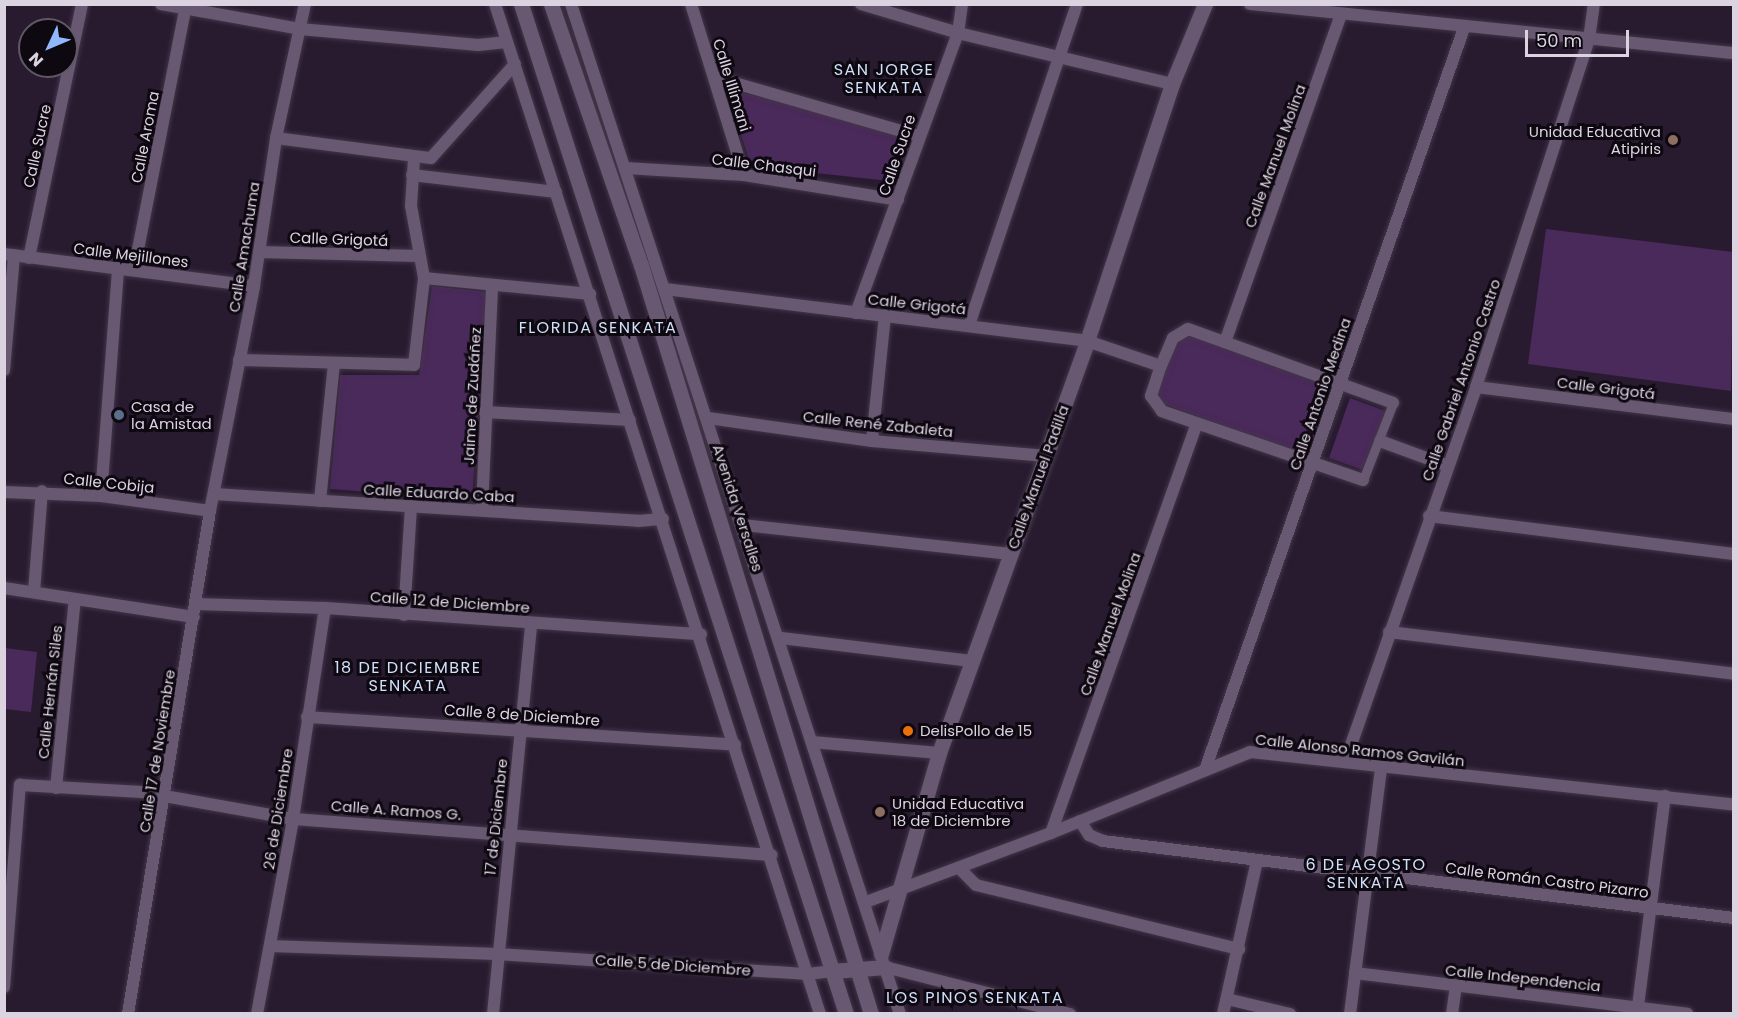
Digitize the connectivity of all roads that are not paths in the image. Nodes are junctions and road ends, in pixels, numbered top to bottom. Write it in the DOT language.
graph roads {
  1 [pos="82,4"];
  2 [pos="161,4"];
  3 [pos="305,4"];
  4 [pos="495,4"];
  5 [pos="521,4"];
  6 [pos="551,4"];
  7 [pos="571,4"];
  8 [pos="692,4"];
  9 [pos="861,4"];
  10 [pos="962,4"];
  11 [pos="1205,4"];
  12 [pos="1250,4"];
  13 [pos="1594,4"];
  14 [pos="1076,7"];
  15 [pos="185,9"];
  16 [pos="226,11"];
  17 [pos="1341,14"];
  18 [pos="1464,28"];
  19 [pos="300,29"];
  20 [pos="958,33"];
  21 [pos="1589,39"];
  22 [pos="507,42"];
  23 [pos="1734,52"];
  24 [pos="1061,58"];
  25 [pos="515,64"];
  26 [pos="714,77"];
  27 [pos="1172,84"];
  28 [pos="919,136"];
  29 [pos="276,138"];
  30 [pos="414,158"];
  31 [pos="625,168"];
  32 [pos="412,175"];
  33 [pos="744,175"];
  34 [pos="556,192"];
  35 [pos="898,200"];
  36 [pos="259,252"];
  37 [pos="9,255"];
  38 [pos="419,256"];
  39 [pos="29,258"];
  40 [pos="118,268"];
  41 [pos="134,270"];
  42 [pos="424,278"];
  43 [pos="492,285"];
  44 [pos="254,286"];
  45 [pos="665,289"];
  46 [pos="590,294"];
  47 [pos="856,313"];
  48 [pos="885,316"];
  49 [pos="969,325"];
  50 [pos="1087,341"];
  51 [pos="1225,342"];
  52 [pos="239,360"];
  53 [pos="334,364"];
  54 [pos="1161,366"];
  55 [pos="4,370"];
  56 [pos="1340,381"];
  57 [pos="1476,387"];
  58 [pos="1393,403"];
  59 [pos="485,412"];
  60 [pos="708,418"];
  61 [pos="1734,419"];
  62 [pos="630,420"];
  63 [pos="1197,424"];
  64 [pos="872,441"];
  65 [pos="1380,441"];
  66 [pos="1046,456"];
  67 [pos="1312,464"];
  68 [pos="1448,466"];
  69 [pos="1363,480"];
  70 [pos="42,491"];
  71 [pos="4,492"];
  72 [pos="214,494"];
  73 [pos="101,496"];
  74 [pos="320,501"];
  75 [pos="411,506"];
  76 [pos="482,508"];
  77 [pos="210,511"];
  78 [pos="1429,516"];
  79 [pos="663,519"];
  80 [pos="743,525"];
  81 [pos="1734,554"];
  82 [pos="1011,555"];
  83 [pos="4,588"];
  84 [pos="34,592"];
  85 [pos="75,599"];
  86 [pos="325,608"];
  87 [pos="195,610"];
  88 [pos="404,615"];
  89 [pos="531,623"];
  90 [pos="1389,632"];
  91 [pos="701,634"];
  92 [pos="781,638"];
  93 [pos="972,661"];
  94 [pos="1734,674"];
  95 [pos="307,717"];
  96 [pos="519,729"];
  97 [pos="812,742"];
  98 [pos="735,745"];
  99 [pos="939,753"];
  100 [pos="1345,762"];
  101 [pos="1381,767"];
  102 [pos="1205,770"];
  103 [pos="56,788"];
  104 [pos="1665,795"];
  105 [pos="165,797"];
  106 [pos="1734,805"];
  107 [pos="293,819"];
  108 [pos="1080,820"];
  109 [pos="509,832"];
  110 [pos="1051,833"];
  111 [pos="10,843"];
  112 [pos="772,855"];
  113 [pos="1257,861"];
  114 [pos="960,868"];
  115 [pos="1366,874"];
  116 [pos="899,892"];
  117 [pos="866,902"];
  118 [pos="1649,907"];
  119 [pos="1734,918"];
  120 [pos="270,946"];
  121 [pos="6,948"];
  122 [pos="1239,949"];
  123 [pos="497,954"];
  124 [pos="883,960"];
  125 [pos="858,969"];
  126 [pos="833,971"];
  127 [pos="1355,973"];
  128 [pos="808,974"];
  129 [pos="1456,986"];
  130 [pos="4,987"];
  131 [pos="1227,999"];
  132 [pos="1638,1006"];
  133 [pos="868,1011"];
  134 [pos="128,1014"];
  135 [pos="257,1014"];
  136 [pos="493,1014"];
  137 [pos="820,1014"];
  138 [pos="846,1014"];
  139 [pos="900,1014"];
  140 [pos="1070,1014"];
  141 [pos="1223,1014"];
  142 [pos="1290,1014"];
  143 [pos="1350,1014"];
  144 [pos="1452,1014"];
  145 [pos="1687,1014"];
  1 -- 39 [label="street, Calle Sucre"];
  2 -- 15 [label="street"];
  3 -- 19 [label="street, Calle Amachuma"];
  4 -- 22 [label="street"];
  5 -- 126 [label="street"];
  6 -- 125 [label="street, Avenida Versalles"];
  7 -- 31 [label="street, Avenida Versalles"];
  8 -- 26 [label="street, Calle Illimani"];
  9 -- 20 [label="street"];
  10 -- 20 [label="street, Calle Sucre"];
  11 -- 27 [label="street, Calle Manuel Padilla"];
  12 -- 17 [label="street"];
  13 -- 21 [label="street, Calle Gabriel Antonio Castro"];
  14 -- 24 [label="street"];
  15 -- 16 [label="street"];
  15 -- 41 [label="street, Calle Aroma"];
  16 -- 19 [label="street"];
  17 -- 18 [label="street"];
  17 -- 51 [label="street, Calle Manuel Molina"];
  18 -- 21 [label="street"];
  18 -- 56 [label="street, Calle Antonio Medina"];
  19 -- 22 [label="street"];
  19 -- 29 [label="street, Calle Amachuma"];
  20 -- 24 [label="street"];
  20 -- 28 [label="street, Calle Sucre"];
  21 -- 23 [label="street"];
  21 -- 57 [label="street, Calle Gabriel Antonio Castro"];
  22 -- 25 [label="street"];
  24 -- 27 [label="street"];
  24 -- 49 [label="street"];
  25 -- 30 [label="street"];
  25 -- 34 [label="street"];
  26 -- 28 [label="street"];
  26 -- 33 [label="street, Calle Illimani"];
  27 -- 50 [label="street, Calle Manuel Padilla"];
  28 -- 35 [label="street, Calle Sucre"];
  29 -- 30 [label="street"];
  29 -- 36 [label="street, Calle Amachuma"];
  30 -- 32 [label="street"];
  31 -- 33 [label="street, Calle Chasqui"];
  31 -- 45 [label="street, Avenida Versalles"];
  32 -- 34 [label="street"];
  32 -- 38 [label="street"];
  33 -- 35 [label="street, Calle Chasqui"];
  34 -- 46 [label="street"];
  35 -- 47 [label="street, Calle Sucre"];
  36 -- 38 [label="street, Calle Grigotá"];
  36 -- 44 [label="street, Calle Amachuma"];
  37 -- 39 [label="street, Calle Mejillones"];
  37 -- 55 [label="street"];
  38 -- 42 [label="street"];
  39 -- 40 [label="street, Calle Mejillones"];
  40 -- 41 [label="street, Calle Mejillones"];
  40 -- 73 [label="street"];
  41 -- 44 [label="street, Calle Mejillones"];
  42 -- 43 [label="street"];
  42 -- 53 [label="street"];
  43 -- 46 [label="street"];
  43 -- 59 [label="street, Jaime de Zudáñez"];
  44 -- 52 [label="street, Calle Amachuma"];
  45 -- 47 [label="street, Calle Grigotá"];
  45 -- 60 [label="street, Avenida Versalles"];
  46 -- 62 [label="street"];
  47 -- 48 [label="street, Calle Grigotá"];
  48 -- 49 [label="street, Calle Grigotá"];
  48 -- 64 [label="street"];
  49 -- 50 [label="street, Calle Grigotá"];
  50 -- 54 [label="street, Calle Grigotá"];
  50 -- 66 [label="street, Calle Manuel Padilla"];
  51 -- 54 [label="street"];
  51 -- 56 [label="street"];
  52 -- 53 [label="street"];
  52 -- 72 [label="street, Calle Amachuma"];
  53 -- 74 [label="street"];
  54 -- 63 [label="street"];
  56 -- 58 [label="street"];
  56 -- 67 [label="street, Calle Antonio Medina"];
  57 -- 61 [label="street, Calle Grigotá"];
  57 -- 68 [label="street, Calle Gabriel Antonio Castro"];
  58 -- 65 [label="street"];
  59 -- 62 [label="street"];
  59 -- 76 [label="street, Jaime de Zudáñez"];
  60 -- 64 [label="street, Calle René Zabaleta"];
  60 -- 80 [label="street, Avenida Versalles"];
  62 -- 79 [label="street"];
  63 -- 67 [label="street"];
  63 -- 110 [label="street, Calle Manuel Molina"];
  64 -- 66 [label="street, Calle René Zabaleta"];
  65 -- 68 [label="street"];
  65 -- 69 [label="street"];
  66 -- 82 [label="street, Calle Manuel Padilla"];
  67 -- 69 [label="street"];
  67 -- 102 [label="street, Calle Antonio Medina"];
  68 -- 78 [label="street, Calle Gabriel Antonio Castro"];
  70 -- 71 [label="street, Calle Cobija"];
  70 -- 73 [label="street, Calle Cobija"];
  70 -- 84 [label="street"];
  72 -- 74 [label="street, Calle Eduardo Caba"];
  72 -- 77 [label="street, Calle 17 de Noviembre"];
  73 -- 77 [label="street, Calle Cobija"];
  74 -- 75 [label="street, Calle Eduardo Caba"];
  75 -- 76 [label="street, Calle Eduardo Caba"];
  75 -- 88 [label="street"];
  76 -- 79 [label="street, Calle Eduardo Caba"];
  77 -- 87 [label="street, Calle 17 de Noviembre"];
  78 -- 81 [label="street"];
  78 -- 90 [label="street, Calle Gabriel Antonio Castro"];
  79 -- 91 [label="street"];
  80 -- 82 [label="street"];
  80 -- 92 [label="street, Avenida Versalles"];
  82 -- 93 [label="street, Calle Manuel Padilla"];
  83 -- 84 [label="street, Calle 12 de Diciembre"];
  84 -- 85 [label="street, Calle 12 de Diciembre"];
  85 -- 87 [label="street, Calle 12 de Diciembre"];
  85 -- 103 [label="street, Calle Hernán Siles"];
  86 -- 87 [label="street, Calle 12 de Diciembre"];
  86 -- 88 [label="street, Calle 12 de Diciembre"];
  86 -- 95 [label="street, 26 de Diciembre"];
  87 -- 105 [label="street, Calle 17 de Noviembre"];
  88 -- 89 [label="street, Calle 12 de Diciembre"];
  89 -- 91 [label="street, Calle 12 de Diciembre"];
  89 -- 96 [label="street, 17 de Diciembre"];
  90 -- 94 [label="street"];
  90 -- 100 [label="street, Calle Gabriel Antonio Castro"];
  91 -- 98 [label="street"];
  92 -- 93 [label="street"];
  92 -- 97 [label="street, Avenida Versalles"];
  93 -- 99 [label="street, Calle Manuel Padilla"];
  95 -- 96 [label="street, Calle 8 de Diciembre"];
  95 -- 107 [label="street, 26 de Diciembre"];
  96 -- 98 [label="street, Calle 8 de Diciembre"];
  96 -- 109 [label="street, 17 de Diciembre"];
  97 -- 99 [label="street"];
  97 -- 117 [label="street, Avenida Versalles"];
  98 -- 112 [label="street"];
  99 -- 116 [label="street, Calle Manuel Padilla"];
  100 -- 101 [label="street, Calle Alonso Ramos Gavilán"];
  100 -- 102 [label="street, Calle Alonso Ramos Gavilán"];
  101 -- 104 [label="street, Calle Alonso Ramos Gavilán"];
  101 -- 115 [label="street"];
  102 -- 108 [label="street, Calle Alonso Ramos Gavilán"];
  103 -- 105 [label="street, Calle A. Ramos G."];
  103 -- 111 [label="street, Calle A. Ramos G."];
  104 -- 106 [label="street, Calle Alonso Ramos Gavilán"];
  104 -- 118 [label="street"];
  105 -- 107 [label="street, Calle A. Ramos G."];
  105 -- 134 [label="street, Calle 17 de Noviembre"];
  107 -- 109 [label="street, Calle A. Ramos G."];
  107 -- 120 [label="street, 26 de Diciembre"];
  108 -- 110 [label="street, Calle Alonso Ramos Gavilán"];
  108 -- 113 [label="street, Calle Román Castro Pizarro"];
  109 -- 112 [label="street, Calle A. Ramos G."];
  109 -- 123 [label="street, 17 de Diciembre"];
  110 -- 114 [label="street, Calle Alonso Ramos Gavilán"];
  111 -- 121 [label="street"];
  112 -- 128 [label="street"];
  113 -- 115 [label="street, Calle Román Castro Pizarro"];
  113 -- 122 [label="street"];
  114 -- 116 [label="street, Calle Alonso Ramos Gavilán"];
  114 -- 122 [label="street"];
  115 -- 118 [label="street, Calle Román Castro Pizarro"];
  115 -- 127 [label="street"];
  116 -- 117 [label="street, Calle Alonso Ramos Gavilán"];
  116 -- 124 [label="street, Calle Manuel Padilla"];
  117 -- 124 [label="street, Avenida Versalles"];
  118 -- 119 [label="street, Calle Román Castro Pizarro"];
  118 -- 132 [label="street"];
  120 -- 123 [label="street, Calle 5 de Diciembre"];
  120 -- 135 [label="street, 26 de Diciembre"];
  121 -- 130 [label="street"];
  122 -- 131 [label="street"];
  123 -- 128 [label="street, Calle 5 de Diciembre"];
  123 -- 136 [label="street, 17 de Diciembre"];
  124 -- 125 [label="street, Calle 5 de Diciembre"];
  124 -- 139 [label="street, Avenida Versalles"];
  124 -- 140 [label="street, Calle 5 de Diciembre"];
  125 -- 126 [label="street, Calle 5 de Diciembre"];
  125 -- 133 [label="street, Avenida Versalles"];
  126 -- 128 [label="street, Calle 5 de Diciembre"];
  126 -- 138 [label="street"];
  127 -- 129 [label="street, Calle Independencia"];
  127 -- 143 [label="street"];
  128 -- 137 [label="street"];
  129 -- 132 [label="street, Calle Independencia"];
  129 -- 144 [label="street"];
  131 -- 141 [label="street"];
  131 -- 142 [label="street"];
  132 -- 145 [label="street, Calle Independencia"];
}
